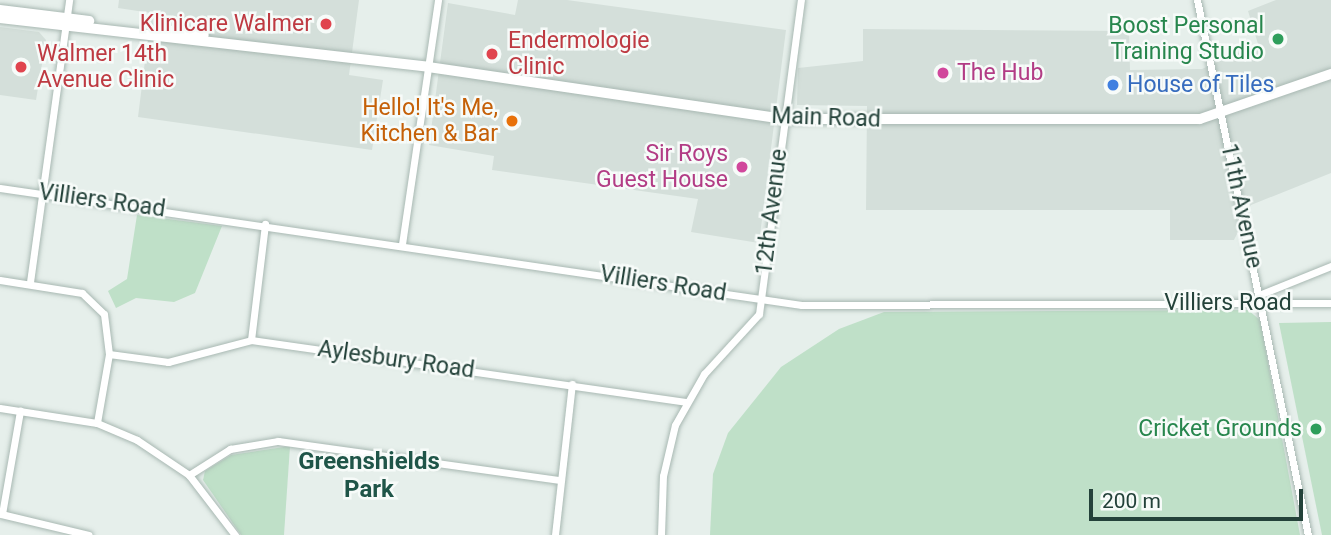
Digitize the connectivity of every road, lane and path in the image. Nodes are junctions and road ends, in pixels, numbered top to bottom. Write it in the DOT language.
graph roads {
  1 [pos="69,0"];
  2 [pos="438,0"];
  3 [pos="802,0"];
  4 [pos="1197,0"];
  5 [pos="0,10"];
  6 [pos="0,18"];
  7 [pos="67,22"];
  8 [pos="428,67"];
  9 [pos="1331,74"];
  10 [pos="1222,116"];
  11 [pos="784,119"];
  12 [pos="0,188"];
  13 [pos="43,192"];
  14 [pos="265,224"];
  15 [pos="402,244"];
  16 [pos="1331,266"];
  17 [pos="0,281"];
  18 [pos="30,282"];
  19 [pos="761,299"];
  20 [pos="1259,299"];
  21 [pos="1331,303"];
  22 [pos="251,340"];
  23 [pos="109,354"];
  24 [pos="572,384"];
  25 [pos="686,402"];
  26 [pos="0,408"];
  27 [pos="20,411"];
  28 [pos="97,423"];
  29 [pos="189,475"];
  30 [pos="560,480"];
  31 [pos="1,514"];
  32 [pos="89,535"];
  33 [pos="235,535"];
  34 [pos="555,535"];
  35 [pos="661,535"];
  36 [pos="1308,535"];
  1 -- 7 [label="street"];
  2 -- 8 [label="street"];
  3 -- 11 [label="street, 12th Avenue"];
  4 -- 10 [label="street, 11th Avenue"];
  5 -- 7 [label="main road, Main Road"];
  6 -- 7 [label="main road, Main Road"];
  7 -- 8 [label="main road, Main Road"];
  7 -- 13 [label="street"];
  8 -- 11 [label="main road, Main Road"];
  8 -- 15 [label="street"];
  9 -- 10 [label="main road, Main Road"];
  10 -- 11 [label="main road, Main Road"];
  10 -- 20 [label="street, 11th Avenue"];
  11 -- 19 [label="street, 12th Avenue"];
  12 -- 13 [label="street, Villiers Road"];
  13 -- 14 [label="street, Villiers Road"];
  13 -- 18 [label="street"];
  14 -- 15 [label="street, Villiers Road"];
  14 -- 22 [label="street"];
  15 -- 19 [label="street, Villiers Road"];
  16 -- 20 [label="street"];
  17 -- 18 [label="street"];
  18 -- 23 [label="street"];
  19 -- 20 [label="street, Villiers Road"];
  19 -- 25 [label="street"];
  20 -- 21 [label="street, Villiers Road"];
  20 -- 36 [label="street, 11th Avenue"];
  22 -- 23 [label="street, Aylesbury Road"];
  22 -- 24 [label="street, Aylesbury Road"];
  23 -- 28 [label="street"];
  24 -- 25 [label="street, Aylesbury Road"];
  24 -- 30 [label="street"];
  25 -- 35 [label="street"];
  26 -- 27 [label="street"];
  27 -- 28 [label="street"];
  27 -- 31 [label="street"];
  28 -- 29 [label="street"];
  29 -- 30 [label="street"];
  29 -- 33 [label="street"];
  30 -- 34 [label="street"];
  31 -- 32 [label="street"];
}
